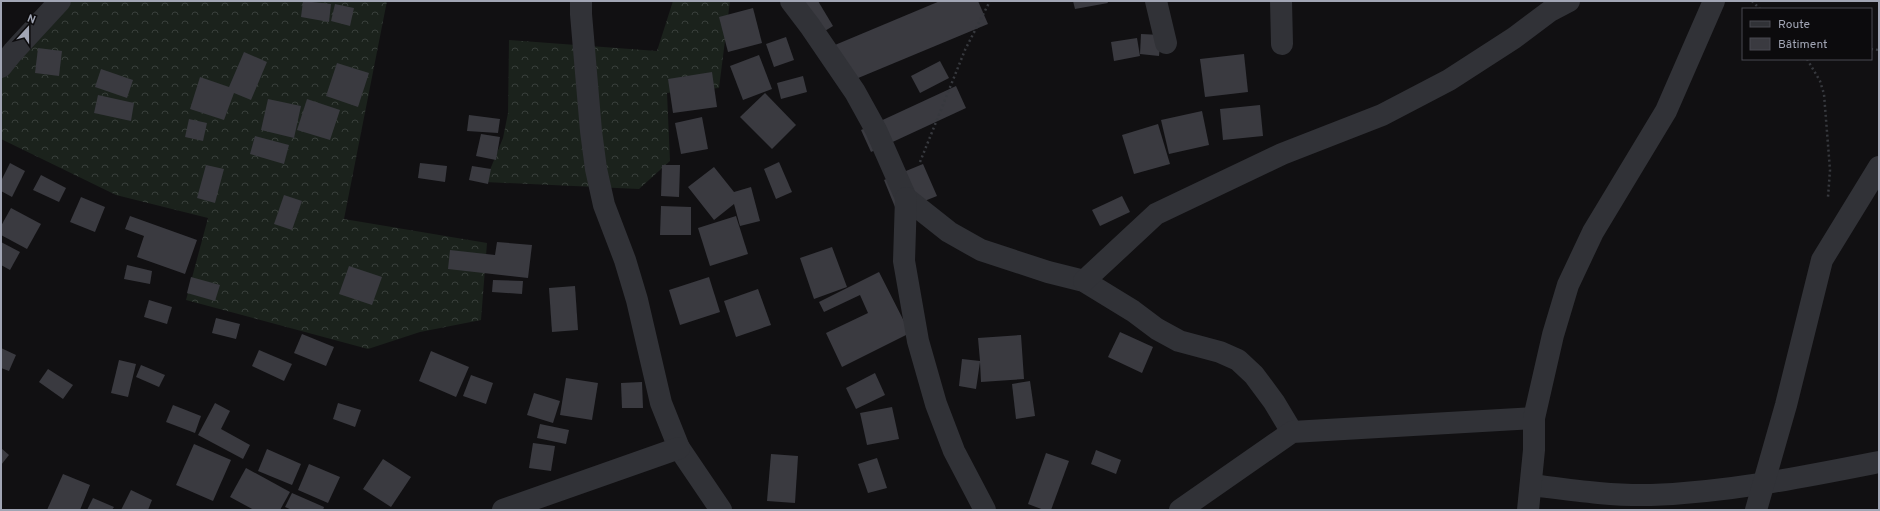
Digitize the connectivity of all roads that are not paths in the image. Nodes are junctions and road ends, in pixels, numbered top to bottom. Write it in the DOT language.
graph roads {
  1 [pos="60,1"];
  2 [pos="581,1"];
  3 [pos="791,1"];
  4 [pos="1156,1"];
  5 [pos="1281,1"];
  6 [pos="1569,1"];
  7 [pos="1714,1"];
  8 [pos="1166,43"];
  9 [pos="1282,44"];
  10 [pos="1,67"];
  11 [pos="1879,167"];
  12 [pos="906,198"];
  13 [pos="1084,281"];
  14 [pos="1534,418"];
  15 [pos="1292,432"];
  16 [pos="679,448"];
  17 [pos="1879,462"];
  18 [pos="1764,484"];
  19 [pos="1531,485"];
  20 [pos="503,510"];
  21 [pos="721,510"];
  22 [pos="985,510"];
  23 [pos="1180,510"];
  24 [pos="1528,510"];
  25 [pos="1756,510"];
  1 -- 10 [label="street"];
  2 -- 16 [label="street"];
  3 -- 12 [label="street"];
  4 -- 8 [label="street"];
  5 -- 9 [label="street"];
  6 -- 13 [label="street"];
  7 -- 14 [label="street"];
  11 -- 18 [label="street"];
  12 -- 13 [label="street"];
  12 -- 22 [label="street"];
  13 -- 15 [label="street"];
  14 -- 15 [label="street"];
  14 -- 19 [label="street"];
  15 -- 23 [label="street"];
  16 -- 20 [label="street"];
  16 -- 21 [label="street"];
  17 -- 18 [label="street"];
  18 -- 19 [label="street"];
  18 -- 25 [label="street"];
  19 -- 24 [label="street"];
}
